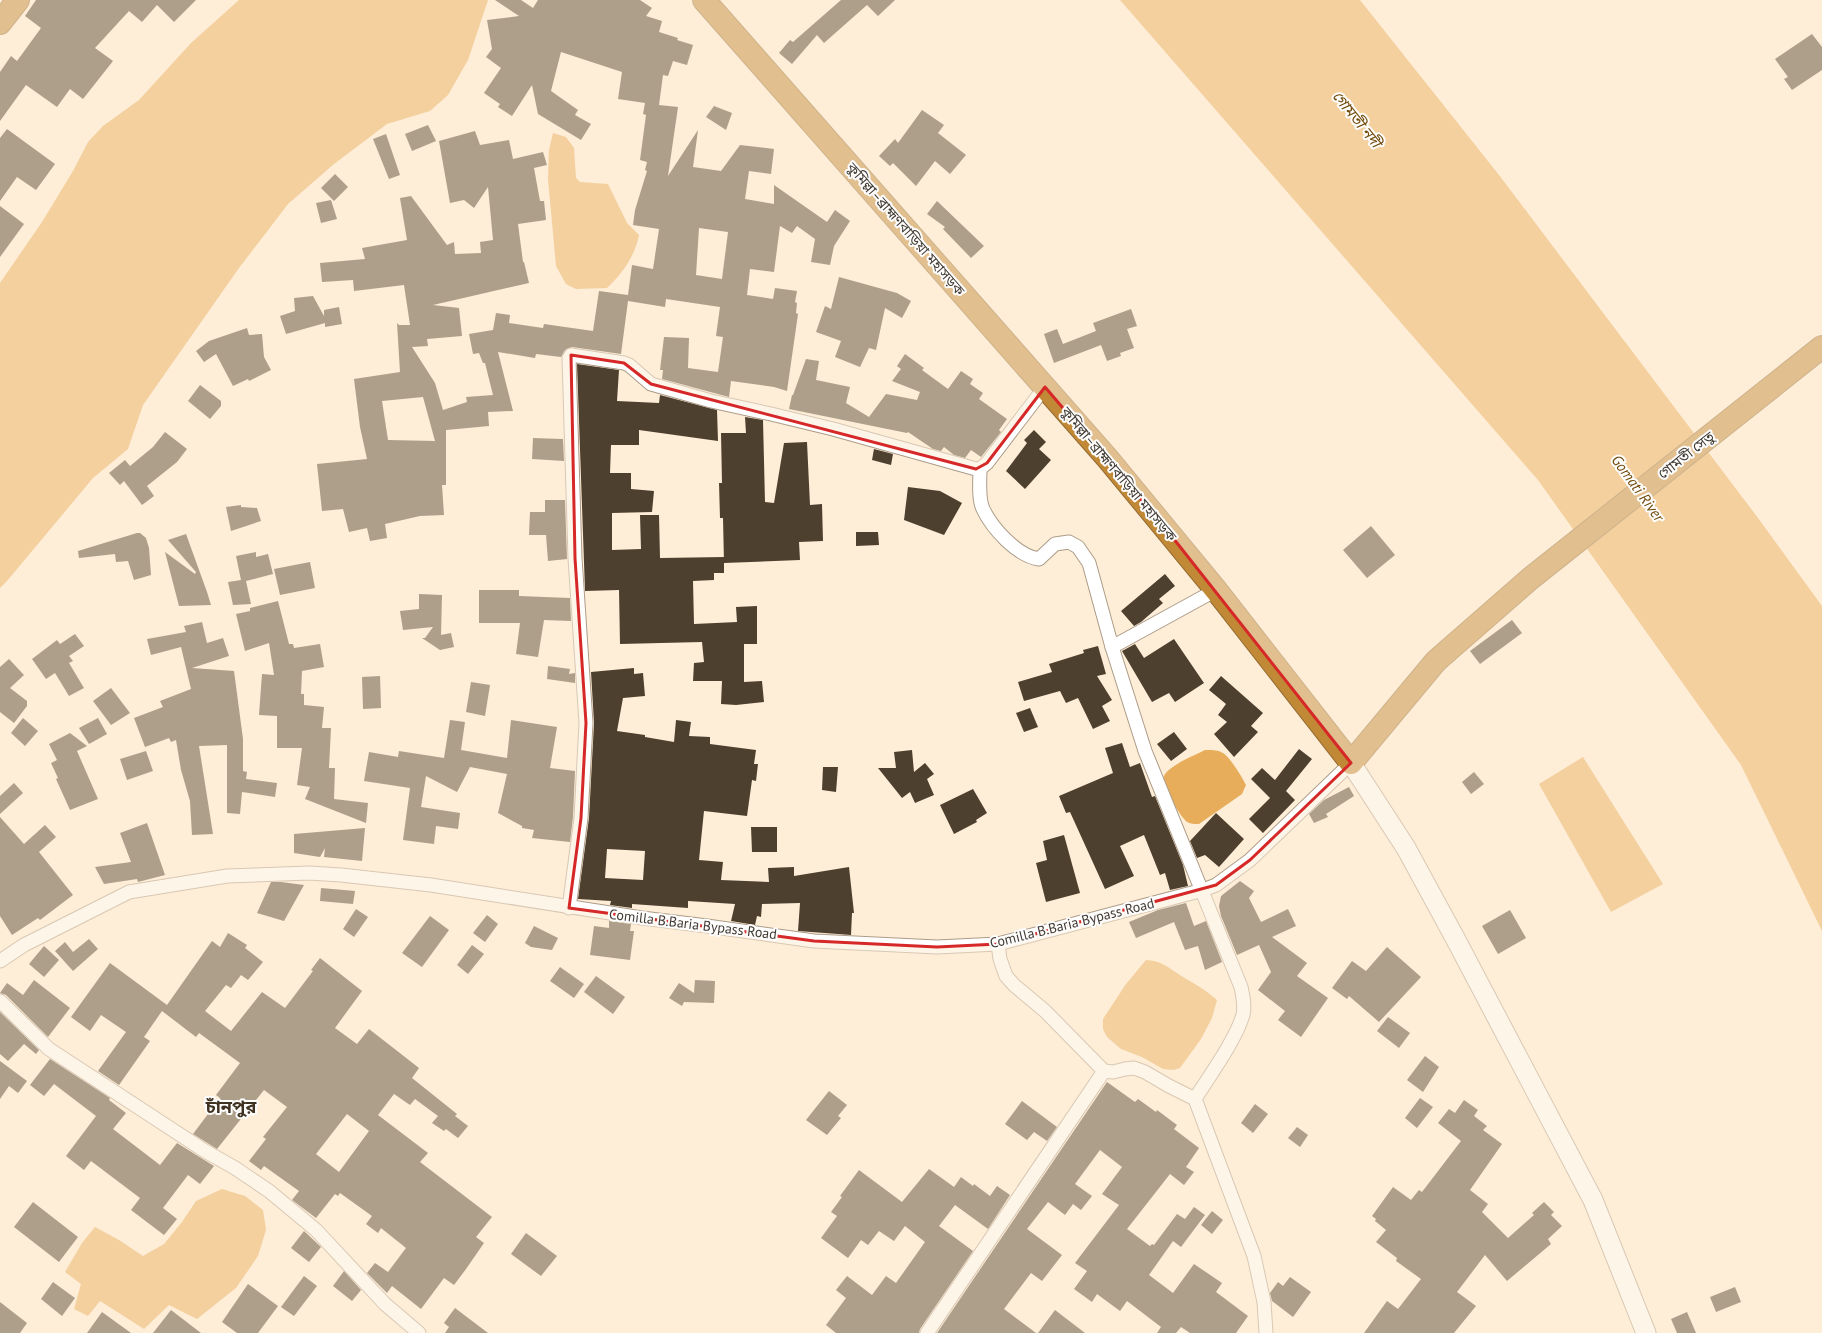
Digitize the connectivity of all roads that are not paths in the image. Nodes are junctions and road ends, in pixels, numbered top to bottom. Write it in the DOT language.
graph roads {
  1 [pos="18,0"];
  2 [pos="704,0"];
  3 [pos="0,23"];
  4 [pos="1822,347"];
  5 [pos="1044,387"];
  6 [pos="980,469"];
  7 [pos="1216,590"];
  8 [pos="1112,647"];
  9 [pos="1351,763"];
  10 [pos="1203,890"];
  11 [pos="569,908"];
  12 [pos="998,944"];
  13 [pos="0,961"];
  14 [pos="0,1001"];
  15 [pos="1104,1071"];
  16 [pos="1195,1098"];
  17 [pos="419,1333"];
  18 [pos="927,1333"];
  19 [pos="1266,1333"];
  20 [pos="1646,1333"];
  1 -- 3 [label="highway"];
  2 -- 5 [label="highway, কুমিল্লা–ব্রাহ্মণবাড়িয়া মহাসড়ক"];
  4 -- 9 [label="highway, গোমতী সেতু"];
  5 -- 6 [label="street"];
  5 -- 7 [label="highway, কুমিল্লা–ব্রাহ্মণবাড়িয়া মহাসড়ক"];
  6 -- 8 [label="street"];
  6 -- 11 [label="street"];
  7 -- 8 [label="street"];
  7 -- 9 [label="highway, কুমিল্লা–ব্রাহ্মণবাড়িয়া মহাসড়ক"];
  8 -- 10 [label="street"];
  9 -- 10 [label="street, Comilla B.Baria Bypass Road"];
  9 -- 20 [label="street"];
  10 -- 12 [label="street, Comilla B.Baria Bypass Road"];
  10 -- 16 [label="street"];
  11 -- 12 [label="street, Comilla B.Baria Bypass Road"];
  11 -- 13 [label="street, Comilla B.Baria Bypass Road"];
  12 -- 15 [label="street"];
  14 -- 17 [label="street"];
  15 -- 16 [label="street"];
  15 -- 18 [label="street"];
  16 -- 19 [label="street"];
}
